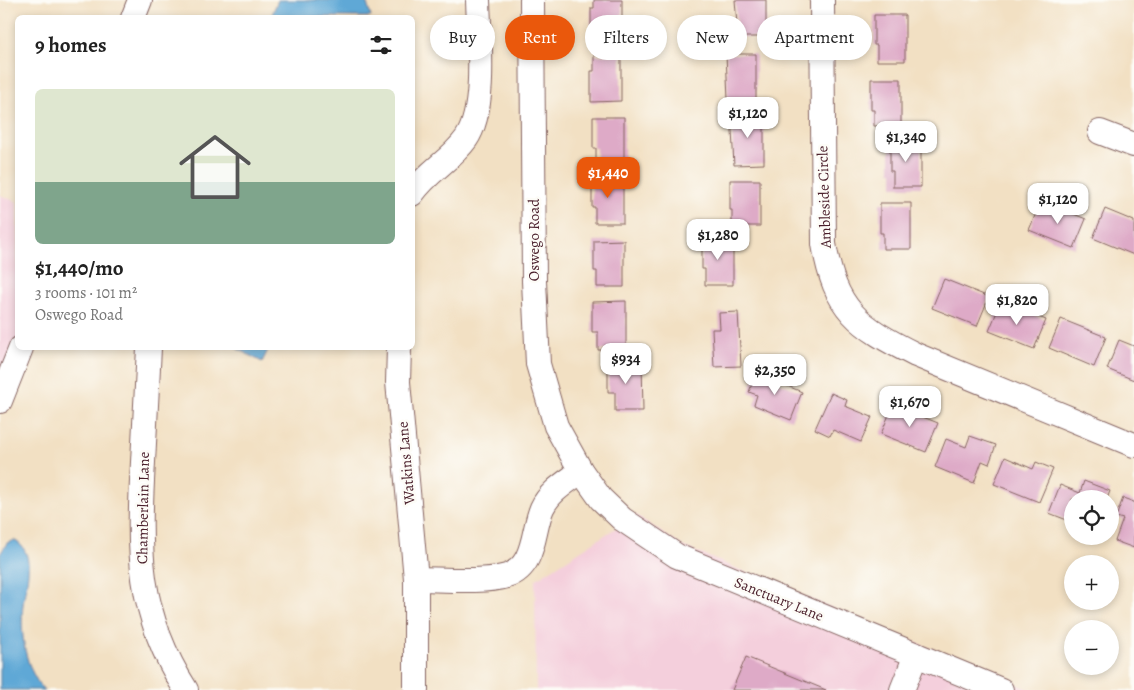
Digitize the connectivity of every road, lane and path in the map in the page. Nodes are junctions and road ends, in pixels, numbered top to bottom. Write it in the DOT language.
graph roads {
  1 [pos="140,0"];
  2 [pos="478,0"];
  3 [pos="532,0"];
  4 [pos="822,0"];
  5 [pos="134,15"];
  6 [pos="1100,132"];
  7 [pos="1134,146"];
  8 [pos="415,190"];
  9 [pos="20,350"];
  10 [pos="149,350"];
  11 [pos="399,350"];
  12 [pos="0,401"];
  13 [pos="1134,445"];
  14 [pos="581,472"];
  15 [pos="416,579"];
  16 [pos="916,655"];
  17 [pos="186,690"];
  18 [pos="416,690"];
  19 [pos="902,690"];
  20 [pos="1001,690"];
  1 -- 5 [label="street"];
  2 -- 8 [label="street"];
  3 -- 14 [label="street, Oswego Road"];
  4 -- 13 [label="street, Ambleside Circle"];
  6 -- 7 [label="street"];
  9 -- 12 [label="street"];
  10 -- 17 [label="street, Chamberlain Lane"];
  11 -- 15 [label="street, Watkins Lane"];
  14 -- 15 [label="street"];
  14 -- 16 [label="street, Sanctuary Lane"];
  15 -- 18 [label="street, Watkins Lane"];
  16 -- 19 [label="street"];
  16 -- 20 [label="street, Sanctuary Lane"];
}
